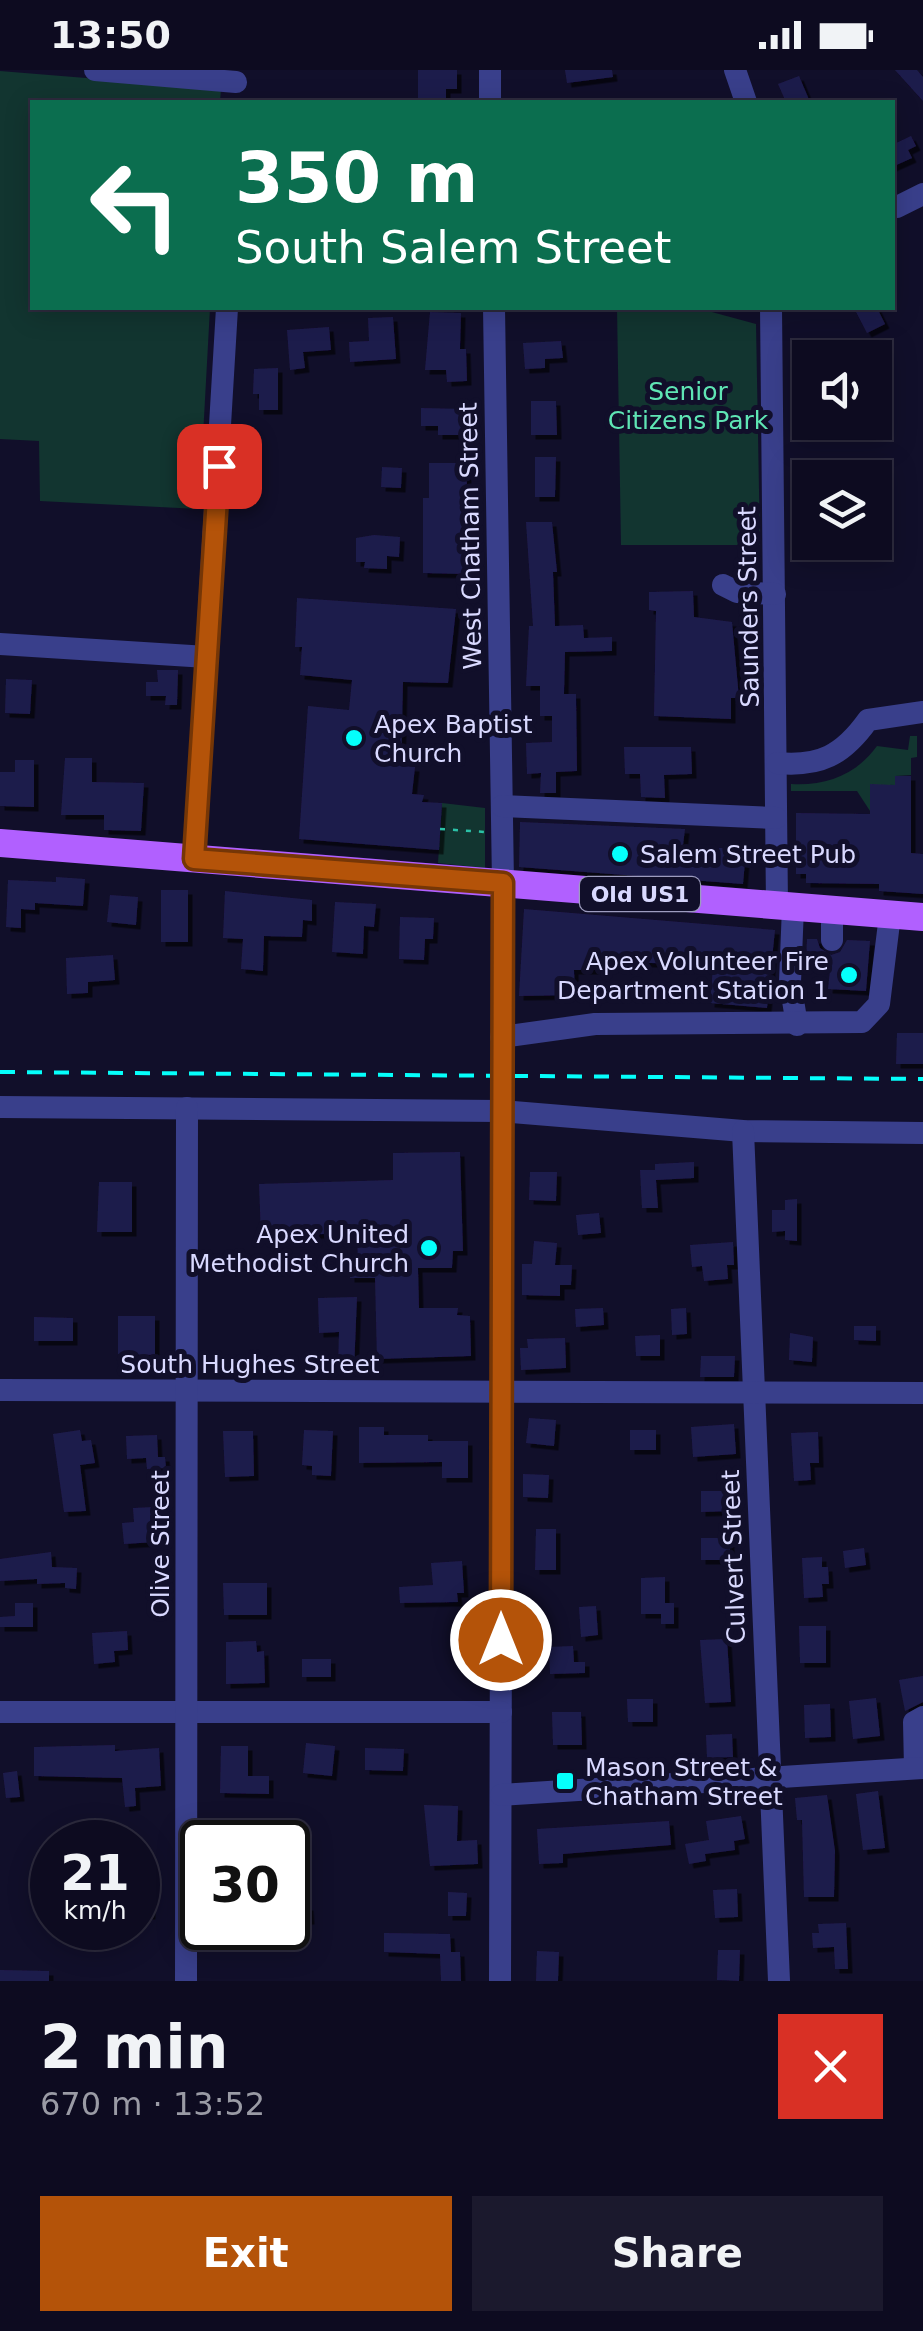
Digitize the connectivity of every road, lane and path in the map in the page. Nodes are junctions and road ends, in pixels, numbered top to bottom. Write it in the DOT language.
graph roads {
  1 [pos="95,70"];
  2 [pos="490,70"];
  3 [pos="735,70"];
  4 [pos="237,85"];
  5 [pos="490,100"];
  6 [pos="745,100"];
  7 [pos="923,194"];
  8 [pos="897,207"];
  9 [pos="227,310"];
  10 [pos="494,310"];
  11 [pos="771,310"];
  12 [pos="724,585"];
  13 [pos="775,594"];
  14 [pos="0,644"];
  15 [pos="207,656"];
  16 [pos="923,712"];
  17 [pos="776,764"];
  18 [pos="502,806"];
  19 [pos="776,818"];
  20 [pos="440,829"];
  21 [pos="486,832"];
  22 [pos="0,843"];
  23 [pos="194,859"];
  24 [pos="503,883"];
  25 [pos="785,906"];
  26 [pos="832,910"];
  27 [pos="890,914"];
  28 [pos="923,917"];
  29 [pos="832,940"];
  30 [pos="797,1025"];
  31 [pos="501,1038"];
  32 [pos="0,1106"];
  33 [pos="187,1108"];
  34 [pos="500,1111"];
  35 [pos="742,1131"];
  36 [pos="923,1134"];
  37 [pos="0,1390"];
  38 [pos="501,1391"];
  39 [pos="187,1392"];
  40 [pos="923,1393"];
  41 [pos="753,1394"];
  42 [pos="0,1712"];
  43 [pos="187,1712"];
  44 [pos="500,1712"];
  45 [pos="923,1717"];
  46 [pos="919,1768"];
  47 [pos="770,1778"];
  48 [pos="501,1795"];
  49 [pos="186,1981"];
  50 [pos="500,1981"];
  51 [pos="779,1981"];
  1 -- 4 [label="street"];
  2 -- 5 [label="street"];
  3 -- 6 [label="street"];
  7 -- 8 [label="street"];
  9 -- 15 [label="street"];
  10 -- 18 [label="street, West Chatham Street"];
  11 -- 13 [label="street, Saunders Street"];
  12 -- 13 [label="street"];
  13 -- 17 [label="street, Saunders Street"];
  14 -- 15 [label="street"];
  15 -- 23 [label="street"];
  16 -- 17 [label="street"];
  17 -- 19 [label="street, Saunders Street"];
  18 -- 19 [label="street"];
  18 -- 24 [label="street, West Chatham Street"];
  19 -- 25 [label="street, Saunders Street"];
  20 -- 21 [label="path"];
  22 -- 23 [label="main road"];
  23 -- 24 [label="main road"];
  24 -- 25 [label="main road, Old US1"];
  24 -- 31 [label="street, West Chatham Street"];
  25 -- 26 [label="main road, Old US1"];
  25 -- 30 [label="street, Saunders Street"];
  26 -- 27 [label="main road, Old US1"];
  26 -- 29 [label="street"];
  27 -- 28 [label="main road, Old US1"];
  27 -- 30 [label="street"];
  30 -- 31 [label="street"];
  31 -- 34 [label="street, West Chatham Street"];
  32 -- 33 [label="street"];
  33 -- 34 [label="street"];
  33 -- 39 [label="street, Olive Street"];
  34 -- 35 [label="street"];
  34 -- 38 [label="street, West Chatham Street"];
  35 -- 36 [label="street"];
  35 -- 41 [label="street, Culvert Street"];
  37 -- 39 [label="street, South Hughes Street"];
  38 -- 39 [label="street, South Hughes Street"];
  38 -- 41 [label="street, South Hughes Street"];
  38 -- 44 [label="street, West Chatham Street"];
  39 -- 43 [label="street, Olive Street"];
  40 -- 41 [label="street, South Hughes Street"];
  41 -- 47 [label="street, Culvert Street"];
  42 -- 43 [label="street"];
  43 -- 44 [label="street"];
  43 -- 49 [label="street, Olive Street"];
  44 -- 48 [label="street, West Chatham Street"];
  45 -- 46 [label="street"];
  46 -- 47 [label="street"];
  47 -- 48 [label="street"];
  47 -- 51 [label="street, Culvert Street"];
  48 -- 50 [label="street, West Chatham Street"];
}
